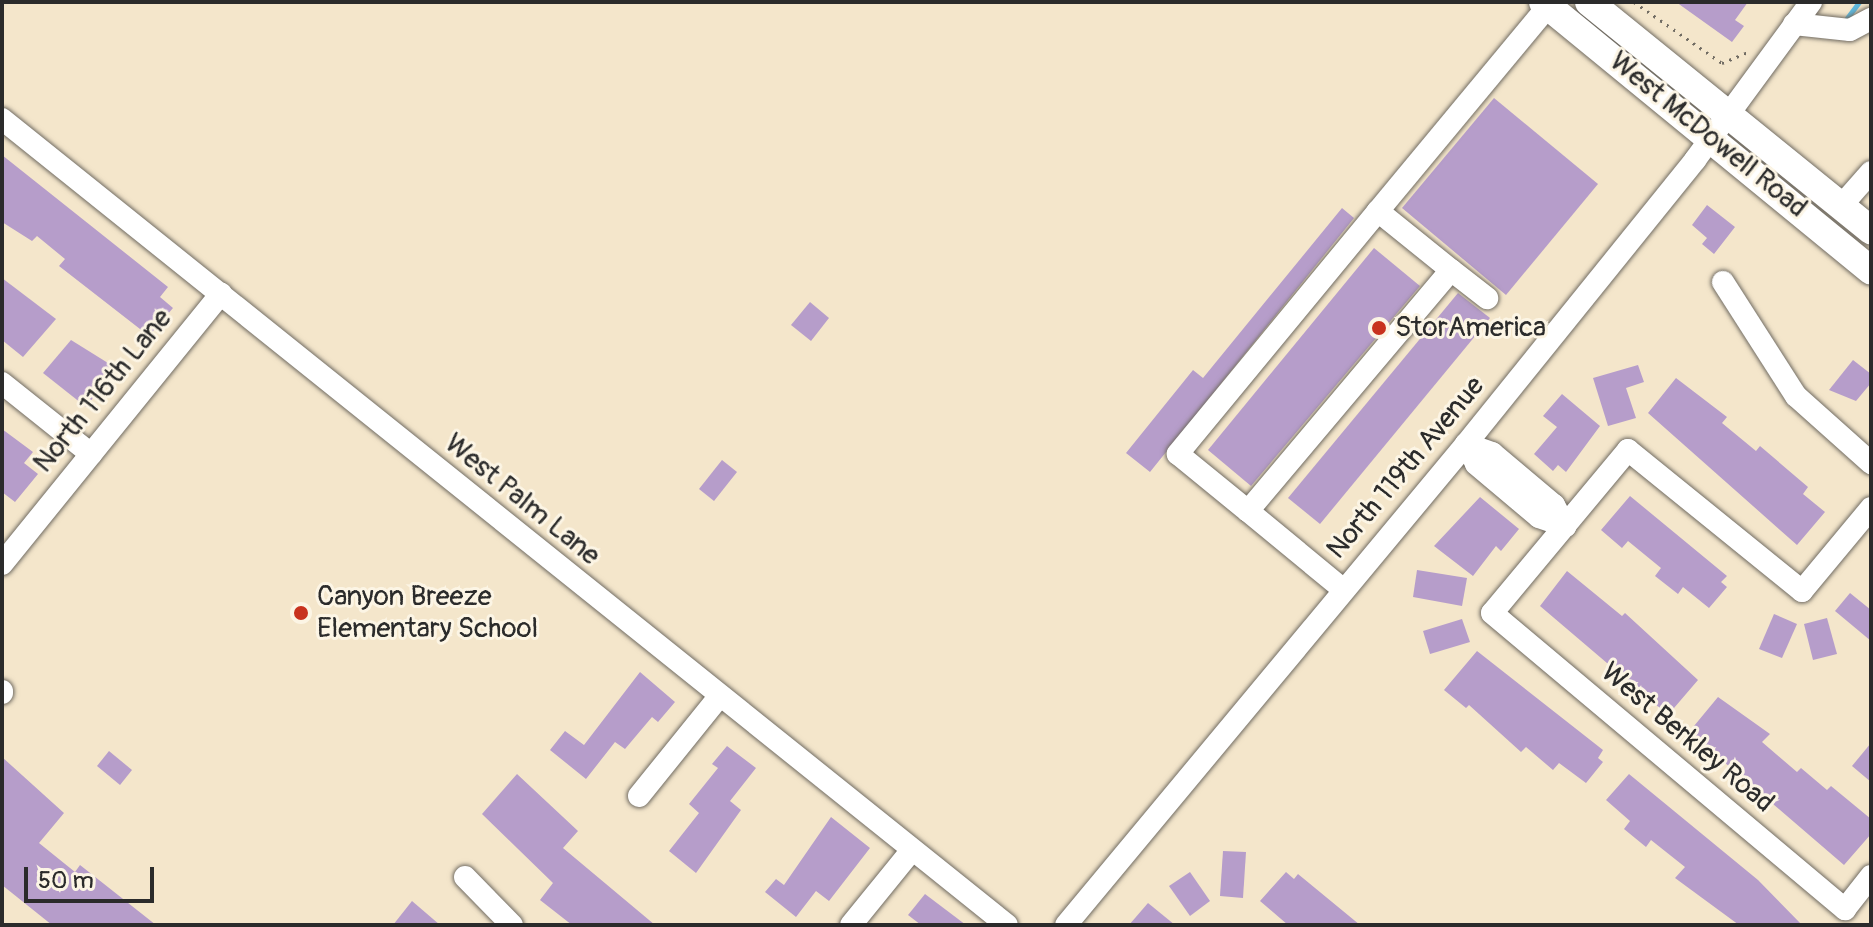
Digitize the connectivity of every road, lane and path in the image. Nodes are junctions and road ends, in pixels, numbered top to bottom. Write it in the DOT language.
graph roads {
  1 [pos="1589,2"];
  2 [pos="1634,2"];
  3 [pos="1811,2"];
  4 [pos="1546,4"];
  5 [pos="1871,19"];
  6 [pos="1794,24"];
  7 [pos="1752,47"];
  8 [pos="1728,112"];
  9 [pos="2,119"];
  10 [pos="1712,137"];
  11 [pos="1871,172"];
  12 [pos="1841,206"];
  13 [pos="1378,211"];
  14 [pos="1871,230"];
  15 [pos="1451,270"];
  16 [pos="1871,270"];
  17 [pos="1723,282"];
  18 [pos="221,294"];
  19 [pos="1487,298"];
  20 [pos="2,383"];
  21 [pos="1466,444"];
  22 [pos="91,454"];
  23 [pos="1871,463"];
  24 [pos="1871,508"];
  25 [pos="1248,511"];
  26 [pos="1565,526"];
  27 [pos="2,564"];
  28 [pos="1344,590"];
  29 [pos="719,697"];
  30 [pos="639,796"];
  31 [pos="912,850"];
  32 [pos="1871,876"];
  33 [pos="465,877"];
  34 [pos="512,925"];
  35 [pos="851,925"];
  36 [pos="1007,925"];
  37 [pos="1066,925"];
  1 -- 8 [label="main road, West McDowell Road"];
  2 -- 7 [label="path"];
  3 -- 6 [label="street, North 119th Avenue"];
  4 -- 10 [label="main road, West McDowell Road"];
  4 -- 13 [label="street"];
  5 -- 6 [label="street"];
  6 -- 8 [label="street, North 119th Avenue"];
  8 -- 10 [label="street, North 119th Avenue"];
  8 -- 12 [label="main road, West McDowell Road"];
  9 -- 18 [label="street, West Palm Lane"];
  10 -- 16 [label="main road, West McDowell Road"];
  10 -- 21 [label="street, North 119th Avenue"];
  11 -- 12 [label="street"];
  12 -- 14 [label="main road, West McDowell Road"];
  13 -- 15 [label="street"];
  13 -- 25 [label="street"];
  15 -- 19 [label="street"];
  15 -- 25 [label="street"];
  17 -- 23 [label="street"];
  18 -- 22 [label="street, North 116th Lane"];
  18 -- 29 [label="street, West Palm Lane"];
  20 -- 22 [label="street"];
  21 -- 26 [label="street"];
  21 -- 28 [label="street, North 119th Avenue"];
  22 -- 27 [label="street, North 116th Lane"];
  24 -- 26 [label="street"];
  25 -- 28 [label="street"];
  26 -- 32 [label="street, West Berkley Road"];
  28 -- 37 [label="street, North 119th Avenue"];
  29 -- 30 [label="street"];
  29 -- 31 [label="street, West Palm Lane"];
  31 -- 35 [label="street"];
  31 -- 36 [label="street, West Palm Lane"];
  33 -- 34 [label="street"];
}
